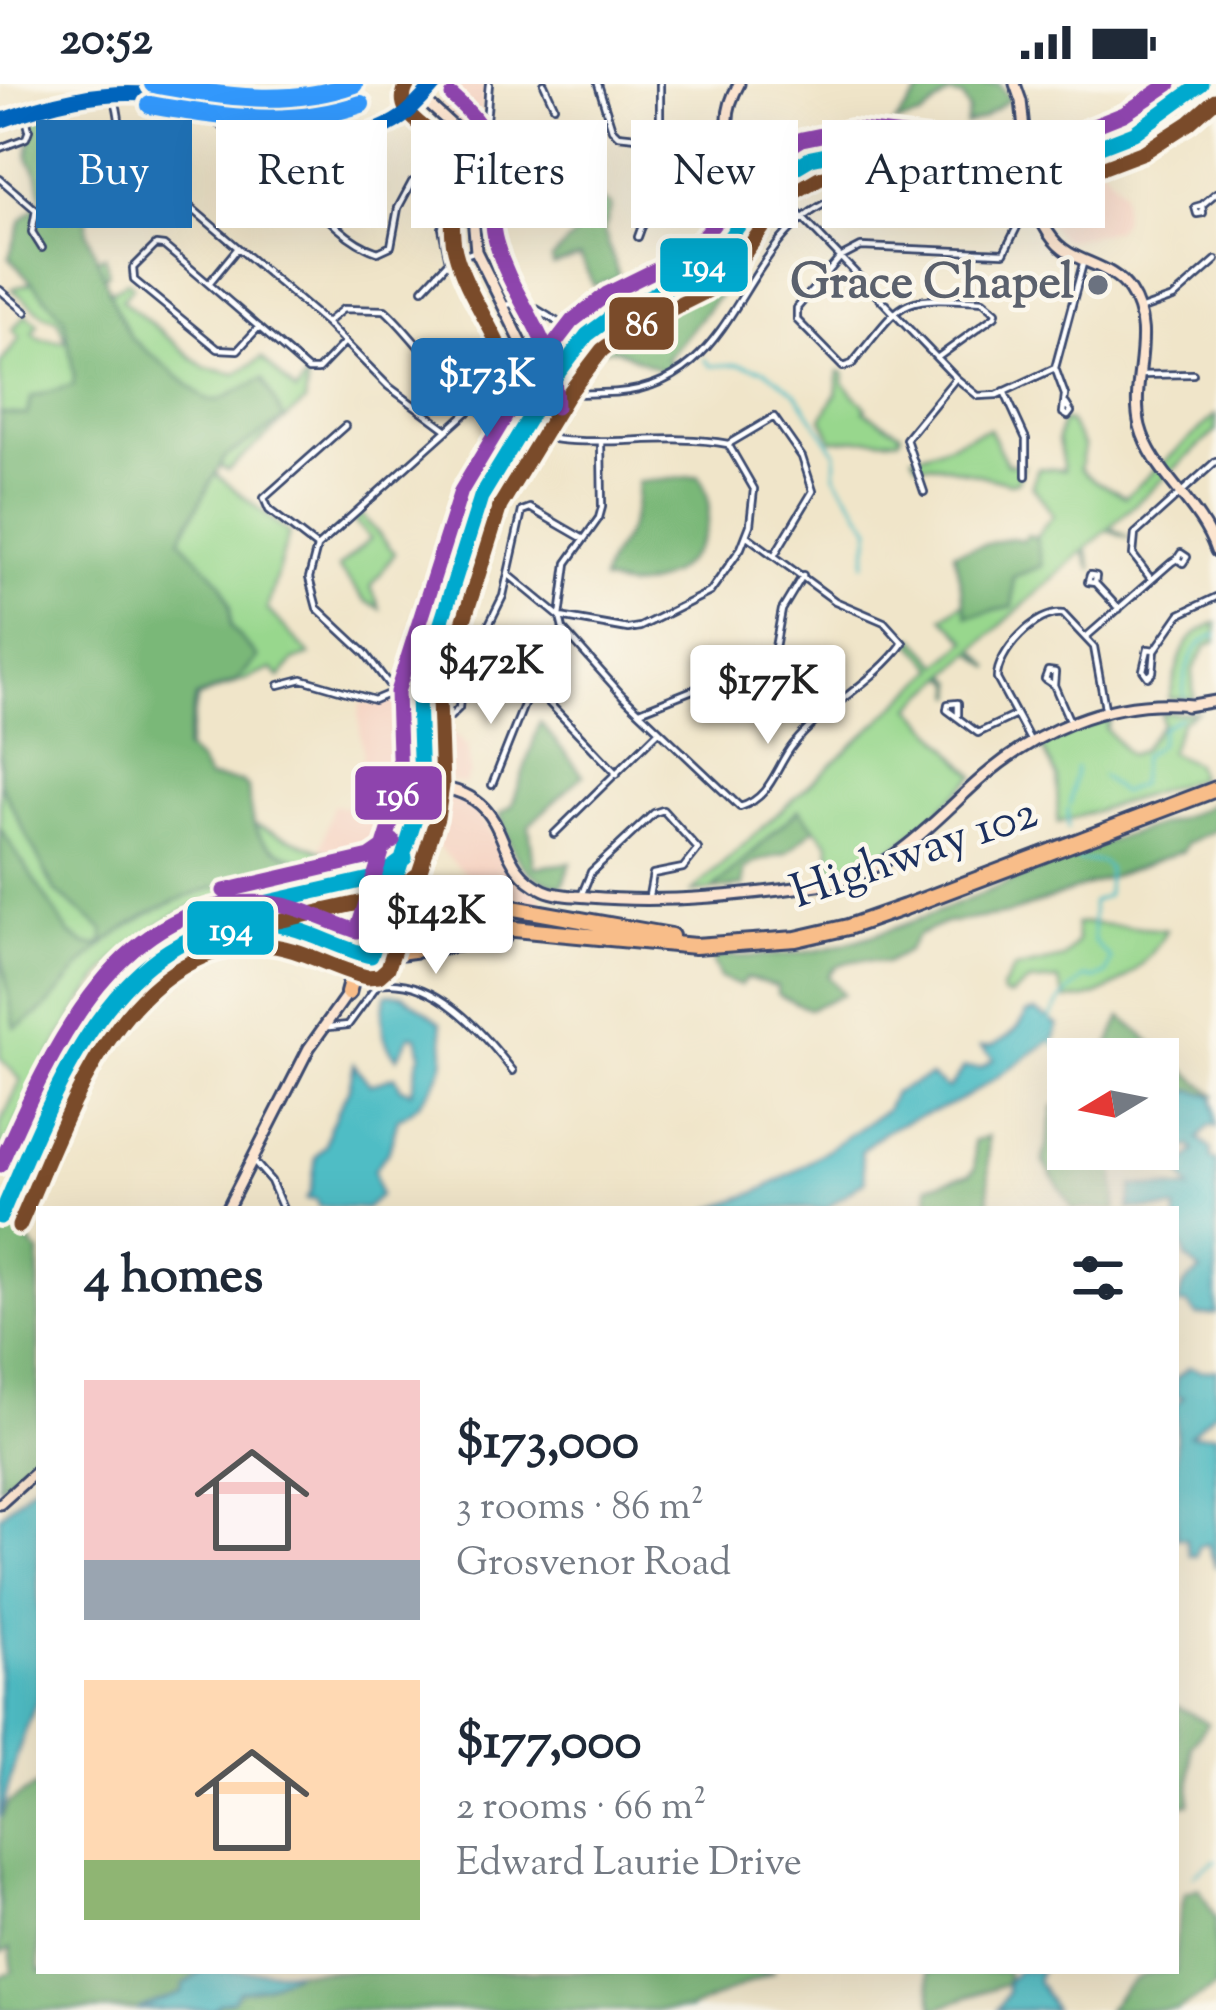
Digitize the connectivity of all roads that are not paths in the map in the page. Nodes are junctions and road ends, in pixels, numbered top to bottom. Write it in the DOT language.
graph roads {
  1 [pos="436,84"];
  2 [pos="489,84"];
  3 [pos="544,84"];
  4 [pos="598,84"];
  5 [pos="660,84"];
  6 [pos="739,84"];
  7 [pos="1015,84"];
  8 [pos="1188,84"];
  9 [pos="1201,84"];
  10 [pos="112,93"];
  11 [pos="149,94"];
  12 [pos="423,99"];
  13 [pos="554,106"];
  14 [pos="24,112"];
  15 [pos="407,112"];
  16 [pos="442,116"];
  17 [pos="445,120"];
  18 [pos="484,120"];
  19 [pos="660,120"];
  20 [pos="729,120"];
  21 [pos="1024,120"];
  22 [pos="0,121"];
  23 [pos="631,136"];
  24 [pos="1105,137"];
  25 [pos="1105,145"];
  26 [pos="0,148"];
  27 [pos="0,179"];
  28 [pos="411,184"];
  29 [pos="1216,193"];
  30 [pos="1202,205"];
  31 [pos="798,213"];
  32 [pos="805,220"];
  33 [pos="442,228"];
  34 [pos="472,228"];
  35 [pos="642,228"];
  36 [pos="726,228"];
  37 [pos="733,228"];
  38 [pos="1044,228"];
  39 [pos="638,237"];
  40 [pos="42,248"];
  41 [pos="237,249"];
  42 [pos="476,251"];
  43 [pos="840,258"];
  44 [pos="1084,260"];
  45 [pos="1216,260"];
  46 [pos="449,261"];
  47 [pos="209,283"];
  48 [pos="422,289"];
  49 [pos="0,290"];
  50 [pos="505,305"];
  51 [pos="1139,310"];
  52 [pos="26,312"];
  53 [pos="893,314"];
  54 [pos="326,323"];
  55 [pos="561,324"];
  56 [pos="259,327"];
  57 [pos="345,342"];
  58 [pos="530,356"];
  59 [pos="937,358"];
  60 [pos="560,360"];
  61 [pos="1055,368"];
  62 [pos="1193,374"];
  63 [pos="1139,375"];
  64 [pos="956,378"];
  65 [pos="549,385"];
  66 [pos="1004,391"];
  67 [pos="1066,404"];
  68 [pos="474,406"];
  69 [pos="535,406"];
  70 [pos="345,426"];
  71 [pos="446,429"];
  72 [pos="520,429"];
  73 [pos="602,442"];
  74 [pos="728,444"];
  75 [pos="1216,461"];
  76 [pos="1026,476"];
  77 [pos="1183,491"];
  78 [pos="924,492"];
  79 [pos="747,536"];
  80 [pos="582,538"];
  81 [pos="317,547"];
  82 [pos="1216,551"];
  83 [pos="775,554"];
  84 [pos="1178,559"];
  85 [pos="509,574"];
  86 [pos="803,575"];
  87 [pos="1151,579"];
  88 [pos="1095,583"];
  89 [pos="1216,598"];
  90 [pos="1120,609"];
  91 [pos="560,617"];
  92 [pos="484,635"];
  93 [pos="1086,637"];
  94 [pos="1155,650"];
  95 [pos="533,682"];
  96 [pos="1054,685"];
  97 [pos="279,686"];
  98 [pos="393,692"];
  99 [pos="1216,701"];
  100 [pos="416,710"];
  101 [pos="640,711"];
  102 [pos="1106,712"];
  103 [pos="958,715"];
  104 [pos="1016,715"];
  105 [pos="1070,722"];
  106 [pos="659,731"];
  107 [pos="1031,742"];
  108 [pos="616,774"];
  109 [pos="421,785"];
  110 [pos="492,785"];
  111 [pos="1216,785"];
  112 [pos="554,834"];
  113 [pos="407,851"];
  114 [pos="379,877"];
  115 [pos="398,877"];
  116 [pos="418,884"];
  117 [pos="581,896"];
  118 [pos="648,902"];
  119 [pos="369,912"];
  120 [pos="397,915"];
  121 [pos="211,918"];
  122 [pos="671,936"];
  123 [pos="193,937"];
  124 [pos="640,942"];
  125 [pos="340,948"];
  126 [pos="370,956"];
  127 [pos="348,993"];
  128 [pos="324,1024"];
  129 [pos="512,1071"];
  130 [pos="252,1159"];
  131 [pos="0,1200"];
  132 [pos="228,1206"];
  133 [pos="282,1206"];
  134 [pos="0,1217"];
  135 [pos="36,1472"];
  136 [pos="0,1504"];
  1 -- 12 [label="main road"];
  1 -- 16 [label="main road"];
  2 -- 18 [label="street"];
  3 -- 13 [label="street"];
  4 -- 23 [label="street"];
  5 -- 19 [label="street"];
  6 -- 20 [label="main road"];
  7 -- 21 [label="main road"];
  8 -- 24 [label="main road"];
  9 -- 25 [label="main road"];
  10 -- 11 [label="main road"];
  10 -- 14 [label="main road"];
  10 -- 41 [label="street"];
  11 -- 15 [label="main road"];
  11 -- 28 [label="street"];
  12 -- 15 [label="main road"];
  12 -- 16 [label="main road"];
  14 -- 22 [label="main road"];
  14 -- 26 [label="street"];
  15 -- 16 [label="main road"];
  16 -- 17 [label="main road"];
  27 -- 40 [label="street"];
  29 -- 30 [label="street"];
  31 -- 32 [label="street"];
  32 -- 43 [label="street"];
  32 -- 43 [label="street"];
  32 -- 65 [label="street"];
  33 -- 46 [label="street"];
  34 -- 42 [label="main road"];
  35 -- 39 [label="street"];
  36 -- 60 [label="main road"];
  37 -- 65 [label="main road"];
  38 -- 44 [label="main road"];
  41 -- 47 [label="street"];
  41 -- 54 [label="street"];
  42 -- 46 [label="street"];
  42 -- 50 [label="main road"];
  43 -- 53 [label="street"];
  43 -- 53 [label="street"];
  44 -- 51 [label="main road"];
  44 -- 61 [label="street"];
  45 -- 51 [label="street"];
  46 -- 48 [label="street"];
  47 -- 56 [label="street"];
  47 -- 56 [label="street"];
  49 -- 52 [label="street"];
  50 -- 55 [label="street"];
  50 -- 58 [label="main road"];
  51 -- 63 [label="main road"];
  53 -- 59 [label="street"];
  53 -- 59 [label="street"];
  54 -- 57 [label="street"];
  54 -- 68 [label="street"];
  56 -- 57 [label="street"];
  57 -- 71 [label="street"];
  58 -- 60 [label="main road"];
  58 -- 65 [label="main road"];
  58 -- 69 [label="main road"];
  59 -- 64 [label="street"];
  60 -- 65 [label="main road"];
  61 -- 66 [label="street"];
  61 -- 67 [label="street"];
  62 -- 63 [label="street"];
  63 -- 77 [label="main road"];
  64 -- 66 [label="street"];
  64 -- 78 [label="street"];
  65 -- 69 [label="main road"];
  66 -- 76 [label="street"];
  68 -- 71 [label="street"];
  68 -- 72 [label="street"];
  69 -- 72 [label="main road"];
  70 -- 81 [label="street"];
  71 -- 81 [label="street"];
  72 -- 73 [label="street"];
  72 -- 100 [label="main road"];
  73 -- 74 [label="street"];
  73 -- 80 [label="street"];
  74 -- 79 [label="street"];
  74 -- 83 [label="street"];
  75 -- 77 [label="street"];
  77 -- 82 [label="main road"];
  77 -- 87 [label="street"];
  79 -- 83 [label="street"];
  79 -- 91 [label="street"];
  80 -- 85 [label="street"];
  80 -- 91 [label="street"];
  81 -- 98 [label="street"];
  83 -- 86 [label="street"];
  84 -- 87 [label="street"];
  85 -- 91 [label="street"];
  85 -- 92 [label="street"];
  86 -- 101 [label="street"];
  86 -- 106 [label="street"];
  87 -- 90 [label="street"];
  88 -- 90 [label="street"];
  89 -- 94 [label="street"];
  90 -- 93 [label="street"];
  91 -- 101 [label="street"];
  92 -- 95 [label="street"];
  92 -- 100 [label="street"];
  93 -- 102 [label="street"];
  93 -- 104 [label="street"];
  95 -- 108 [label="street"];
  95 -- 110 [label="street"];
  96 -- 105 [label="street"];
  97 -- 98 [label="street"];
  98 -- 100 [label="street"];
  99 -- 102 [label="main road"];
  100 -- 109 [label="main road"];
  101 -- 106 [label="street"];
  102 -- 105 [label="main road"];
  103 -- 104 [label="street"];
  104 -- 107 [label="street"];
  105 -- 107 [label="main road"];
  106 -- 108 [label="street"];
  107 -- 118 [label="main road"];
  108 -- 112 [label="street"];
  109 -- 113 [label="main road"];
  109 -- 117 [label="main road"];
  111 -- 122 [label="highway, Highway 102"];
  111 -- 124 [label="highway, Highway 102"];
  113 -- 114 [label="highway"];
  113 -- 115 [label="main road"];
  113 -- 116 [label="highway"];
  114 -- 115 [label="highway"];
  114 -- 121 [label="highway"];
  115 -- 116 [label="highway"];
  115 -- 126 [label="main road"];
  116 -- 122 [label="highway"];
  117 -- 118 [label="main road"];
  117 -- 118 [label="street"];
  119 -- 120 [label="highway, Highway 102, bridge"];
  119 -- 121 [label="highway, Highway 102"];
  119 -- 123 [label="highway, Highway 102"];
  120 -- 122 [label="highway, Highway 102"];
  120 -- 124 [label="highway, Highway 102"];
  121 -- 131 [label="highway, Highway 102"];
  123 -- 125 [label="highway"];
  123 -- 134 [label="highway, Highway 102"];
  124 -- 126 [label="highway"];
  125 -- 126 [label="highway"];
  125 -- 127 [label="highway"];
  126 -- 127 [label="main road"];
  127 -- 128 [label="main road"];
  128 -- 129 [label="street"];
  128 -- 130 [label="main road"];
  130 -- 132 [label="main road"];
  130 -- 133 [label="street"];
  135 -- 136 [label="main road"];
}
